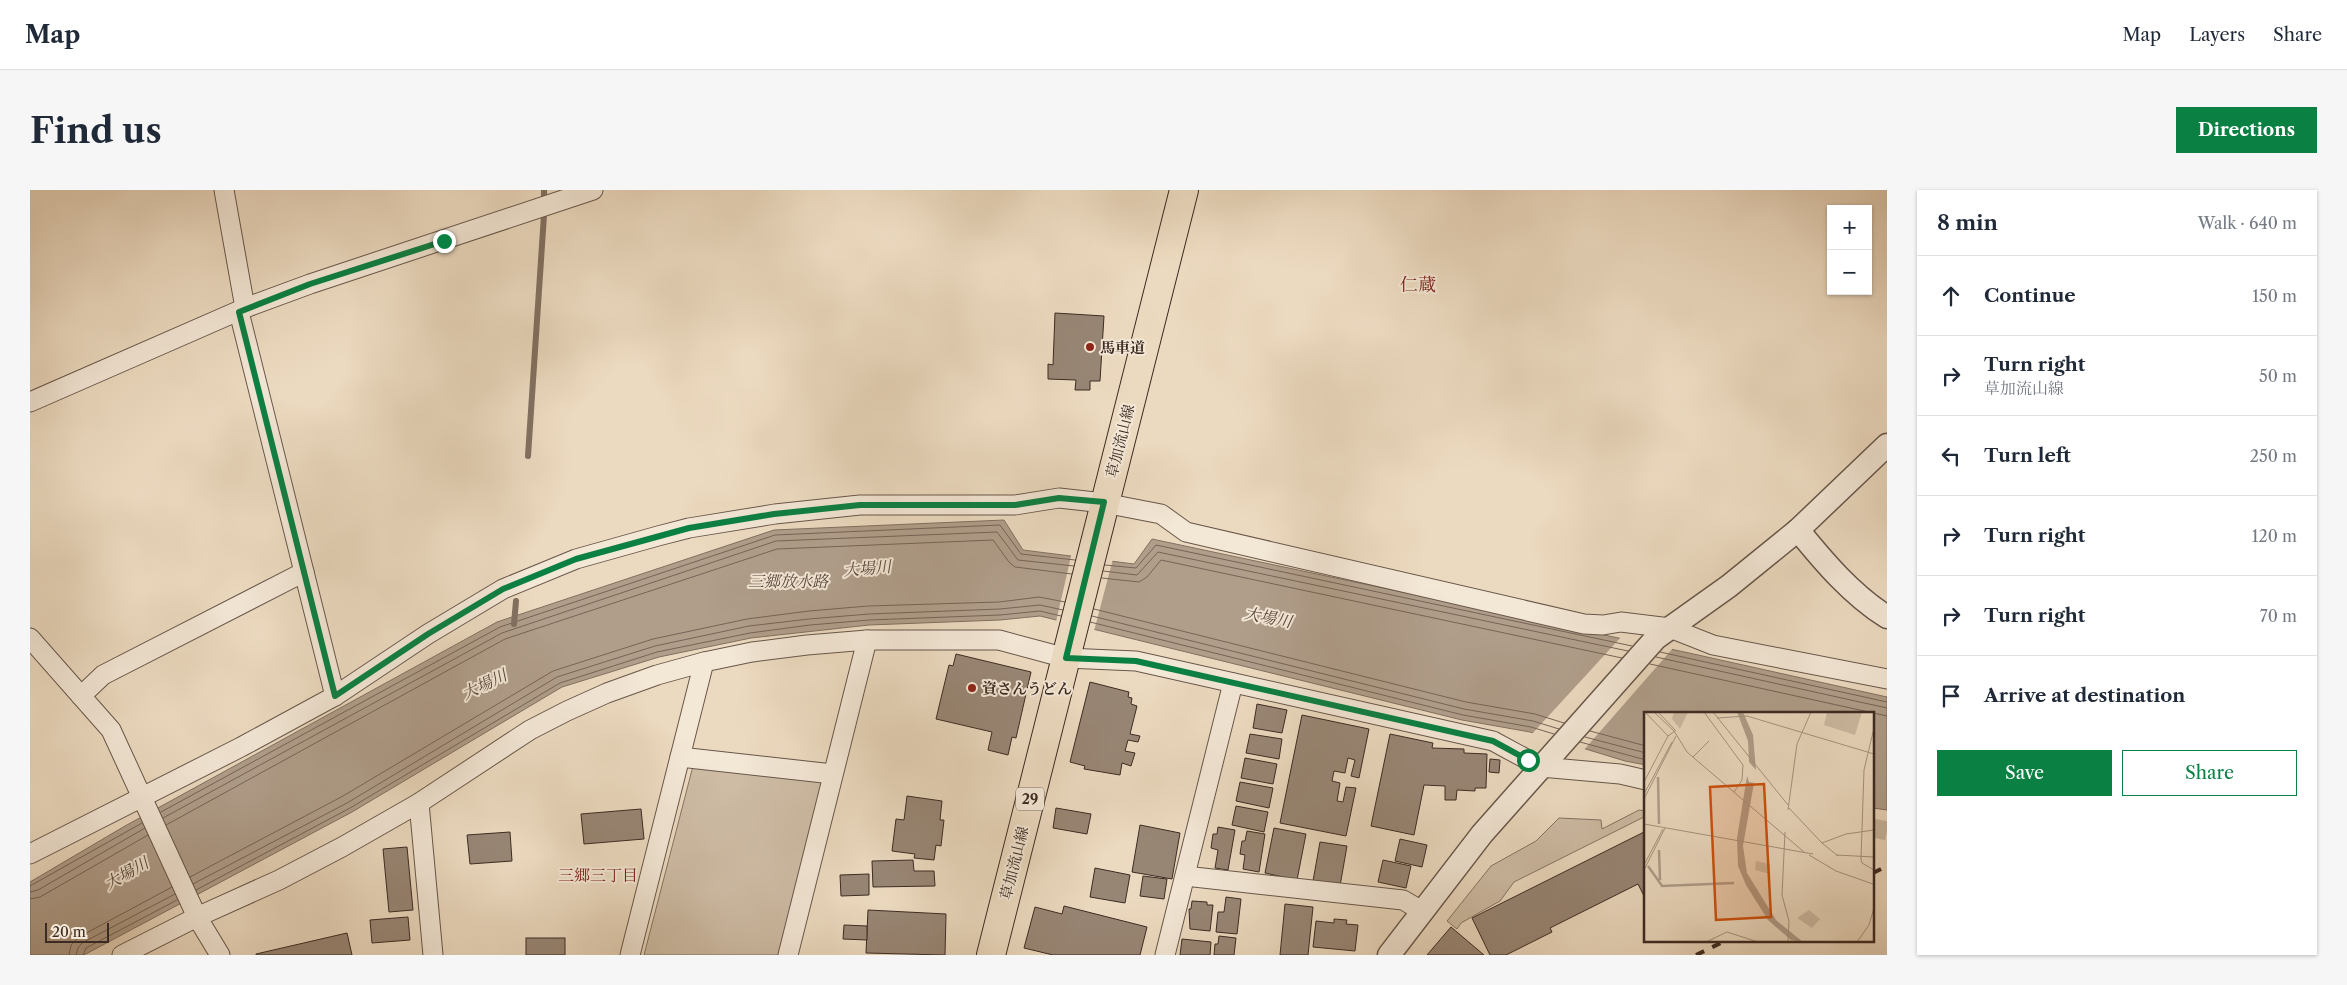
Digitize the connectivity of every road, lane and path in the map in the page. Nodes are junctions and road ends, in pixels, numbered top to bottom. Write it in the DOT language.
graph roads {
  1 [pos="224,190"];
  2 [pos="593,190"];
  3 [pos="1184,190"];
  4 [pos="242,310"];
  5 [pos="30,402"];
  6 [pos="1887,445"];
  7 [pos="1104,502"];
  8 [pos="1798,530"];
  9 [pos="304,572"];
  10 [pos="1887,617"];
  11 [pos="1663,633"];
  12 [pos="30,638"];
  13 [pos="866,640"];
  14 [pos="1068,651"];
  15 [pos="704,662"];
  16 [pos="1887,679"];
  17 [pos="1233,683"];
  18 [pos="81,696"];
  19 [pos="335,696"];
  20 [pos="680,757"];
  21 [pos="1548,760"];
  22 [pos="833,774"];
  23 [pos="1644,780"];
  24 [pos="142,796"];
  25 [pos="419,803"];
  26 [pos="30,854"];
  27 [pos="1185,876"];
  28 [pos="1422,911"];
  29 [pos="197,916"];
  30 [pos="122,955"];
  31 [pos="220,955"];
  32 [pos="433,955"];
  33 [pos="630,955"];
  34 [pos="788,955"];
  35 [pos="991,955"];
  36 [pos="1165,955"];
  37 [pos="1389,955"];
  1 -- 4 [label="street"];
  2 -- 4 [label="street"];
  3 -- 7 [label="main road, 草加流山線 / 29"];
  4 -- 5 [label="street"];
  4 -- 9 [label="street"];
  6 -- 8 [label="street"];
  7 -- 11 [label="street"];
  7 -- 14 [label="main road, 草加流山線 / 29"];
  7 -- 19 [label="street"];
  8 -- 10 [label="street"];
  8 -- 11 [label="street"];
  9 -- 18 [label="street"];
  9 -- 19 [label="street"];
  11 -- 16 [label="street"];
  11 -- 21 [label="street"];
  12 -- 18 [label="street"];
  13 -- 14 [label="street"];
  13 -- 15 [label="street"];
  13 -- 22 [label="street"];
  14 -- 17 [label="street"];
  14 -- 35 [label="main road, 草加流山線 / 29"];
  15 -- 20 [label="street"];
  15 -- 25 [label="street"];
  17 -- 21 [label="street"];
  17 -- 27 [label="street"];
  18 -- 24 [label="street"];
  19 -- 24 [label="street"];
  20 -- 22 [label="street"];
  20 -- 33 [label="street"];
  21 -- 23 [label="street"];
  21 -- 28 [label="street"];
  22 -- 34 [label="street"];
  24 -- 26 [label="street"];
  24 -- 29 [label="street"];
  25 -- 29 [label="street"];
  25 -- 32 [label="street"];
  27 -- 28 [label="street"];
  27 -- 36 [label="street"];
  28 -- 37 [label="street"];
  29 -- 30 [label="street"];
  29 -- 31 [label="street"];
}
